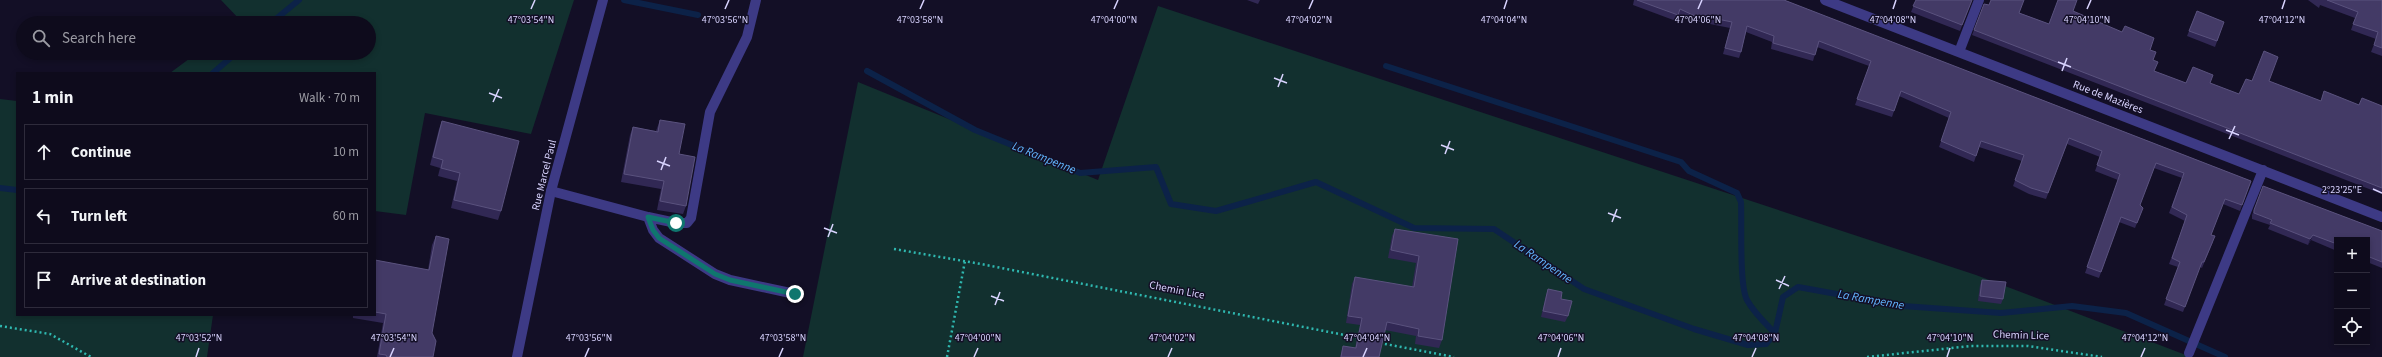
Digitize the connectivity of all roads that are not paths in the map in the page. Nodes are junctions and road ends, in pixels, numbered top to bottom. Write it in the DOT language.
graph roads {
  1 [pos="603,0"];
  2 [pos="756,0"];
  3 [pos="1825,0"];
  4 [pos="1979,0"];
  5 [pos="1959,52"];
  6 [pos="2263,170"];
  7 [pos="551,191"];
  8 [pos="648,217"];
  9 [pos="2382,217"];
  10 [pos="795,294"];
  11 [pos="2189,353"];
  12 [pos="517,357"];
  1 -- 7 [label="street, Rue Marcel Paul"];
  2 -- 8 [label="street"];
  3 -- 5 [label="street, Rue de Mazières"];
  4 -- 5 [label="street"];
  5 -- 6 [label="street, Rue de Mazières"];
  6 -- 9 [label="street, Rue de Mazières"];
  6 -- 11 [label="street"];
  7 -- 8 [label="street"];
  7 -- 12 [label="street, Rue Marcel Paul"];
  8 -- 10 [label="street"];
}
